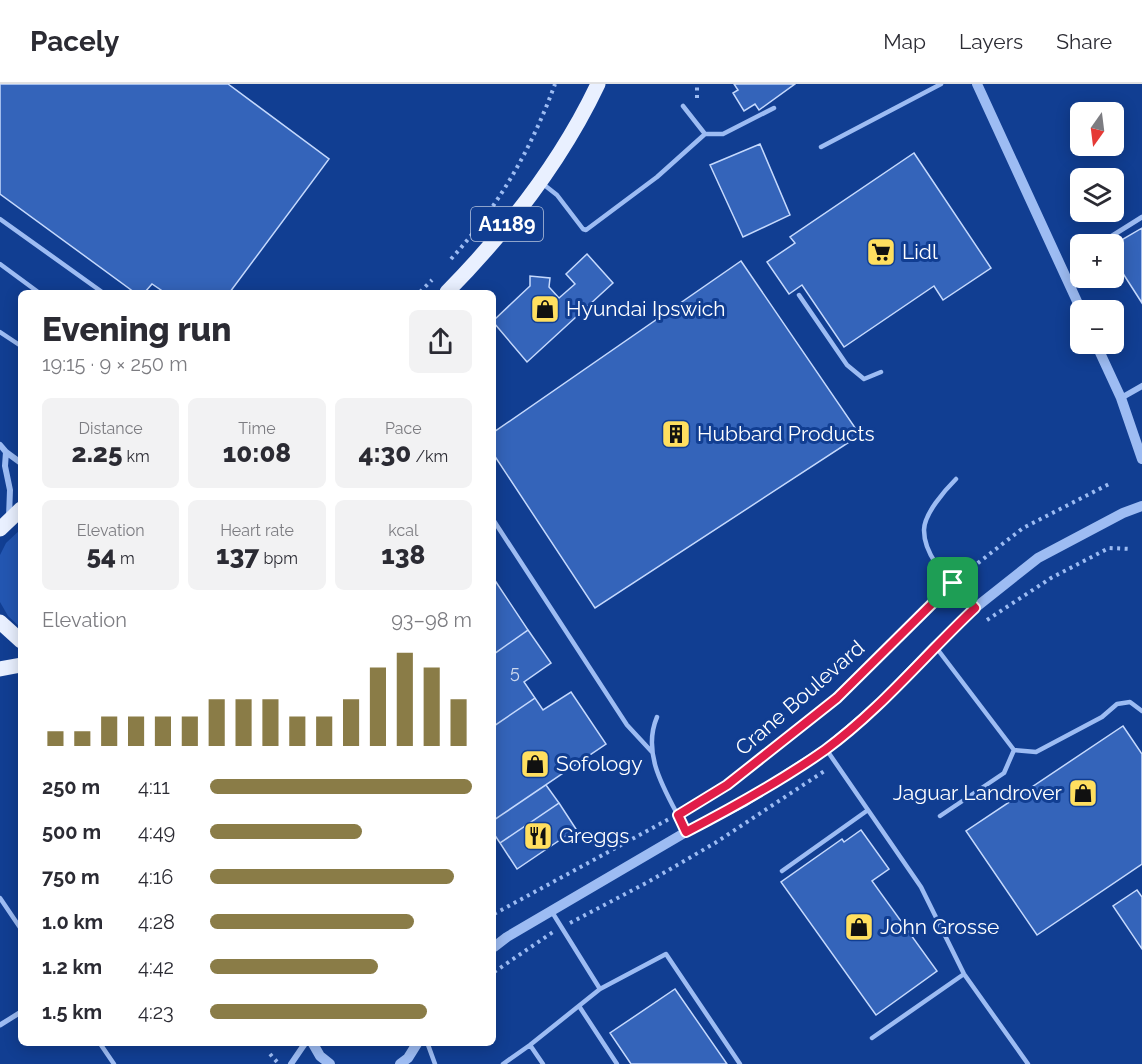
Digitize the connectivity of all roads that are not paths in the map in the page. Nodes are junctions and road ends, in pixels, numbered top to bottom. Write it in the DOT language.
graph roads {
  1 [pos="598,84"];
  2 [pos="941,84"];
  3 [pos="977,84"];
  4 [pos="683,106"];
  5 [pos="774,108"];
  6 [pos="705,134"];
  7 [pos="821,147"];
  8 [pos="541,182"];
  9 [pos="1142,217"];
  10 [pos="0,219"];
  11 [pos="1115,234"];
  12 [pos="0,264"];
  13 [pos="35,290"];
  14 [pos="99,290"];
  15 [pos="449,290"];
  16 [pos="799,295"];
  17 [pos="1076,300"];
  18 [pos="0,332"];
  19 [pos="18,344"];
  20 [pos="1101,354"];
  21 [pos="882,372"];
  22 [pos="1142,386"];
  23 [pos="1121,398"];
  24 [pos="0,445"];
  25 [pos="6,452"];
  26 [pos="1142,459"];
  27 [pos="18,461"];
  28 [pos="956,479"];
  29 [pos="1142,506"];
  30 [pos="18,512"];
  31 [pos="4,524"];
  32 [pos="496,524"];
  33 [pos="975,608"];
  34 [pos="0,622"];
  35 [pos="18,638"];
  36 [pos="935,646"];
  37 [pos="18,666"];
  38 [pos="0,669"];
  39 [pos="1142,711"];
  40 [pos="657,717"];
  41 [pos="825,749"];
  42 [pos="1014,750"];
  43 [pos="652,752"];
  44 [pos="868,810"];
  45 [pos="940,816"];
  46 [pos="686,832"];
  47 [pos="782,871"];
  48 [pos="0,898"];
  49 [pos="552,912"];
  50 [pos="18,925"];
  51 [pos="507,937"];
  52 [pos="496,940"];
  53 [pos="496,945"];
  54 [pos="964,974"];
  55 [pos="600,989"];
  56 [pos="579,1006"];
  57 [pos="18,1014"];
  58 [pos="0,1025"];
  59 [pos="872,1038"];
  60 [pos="530,1045"];
  61 [pos="102,1046"];
  62 [pos="303,1046"];
  63 [pos="314,1046"];
  64 [pos="416,1046"];
  65 [pos="428,1046"];
  66 [pos="114,1064"];
  67 [pos="291,1064"];
  68 [pos="330,1064"];
  69 [pos="400,1064"];
  70 [pos="435,1064"];
  71 [pos="503,1064"];
  72 [pos="543,1064"];
  73 [pos="617,1064"];
  74 [pos="740,1064"];
  75 [pos="1028,1064"];
  1 -- 8 [label="main road, A1189"];
  2 -- 7 [label="lane"];
  3 -- 17 [label="street"];
  4 -- 6 [label="lane"];
  5 -- 6 [label="lane"];
  6 -- 8 [label="lane"];
  8 -- 15 [label="main road, A1189"];
  9 -- 11 [label="street"];
  10 -- 14 [label="lane"];
  12 -- 13 [label="lane"];
  16 -- 21 [label="lane"];
  18 -- 19 [label="lane"];
  20 -- 23 [label="street"];
  22 -- 23 [label="street"];
  23 -- 26 [label="street"];
  24 -- 25 [label="street"];
  25 -- 27 [label="street"];
  25 -- 31 [label="street"];
  28 -- 33 [label="lane"];
  29 -- 33 [label="street"];
  30 -- 31 [label="main road"];
  32 -- 43 [label="lane"];
  33 -- 36 [label="street"];
  34 -- 35 [label="main road"];
  36 -- 41 [label="street"];
  36 -- 42 [label="lane"];
  37 -- 38 [label="main road"];
  39 -- 42 [label="lane"];
  40 -- 43 [label="lane"];
  41 -- 44 [label="lane"];
  41 -- 46 [label="street"];
  42 -- 45 [label="lane"];
  43 -- 46 [label="lane"];
  44 -- 47 [label="lane"];
  44 -- 54 [label="lane"];
  46 -- 49 [label="street"];
  48 -- 50 [label="lane"];
  49 -- 51 [label="street"];
  49 -- 55 [label="lane"];
  51 -- 52 [label="street"];
  51 -- 53 [label="street"];
  54 -- 59 [label="lane"];
  54 -- 75 [label="lane"];
  55 -- 56 [label="lane"];
  55 -- 74 [label="lane"];
  56 -- 60 [label="lane"];
  56 -- 73 [label="lane"];
  57 -- 58 [label="street"];
  60 -- 71 [label="lane"];
  60 -- 72 [label="lane"];
  61 -- 66 [label="lane"];
  62 -- 67 [label="street"];
  63 -- 68 [label="street"];
  64 -- 69 [label="street"];
  65 -- 70 [label="lane"];
}
